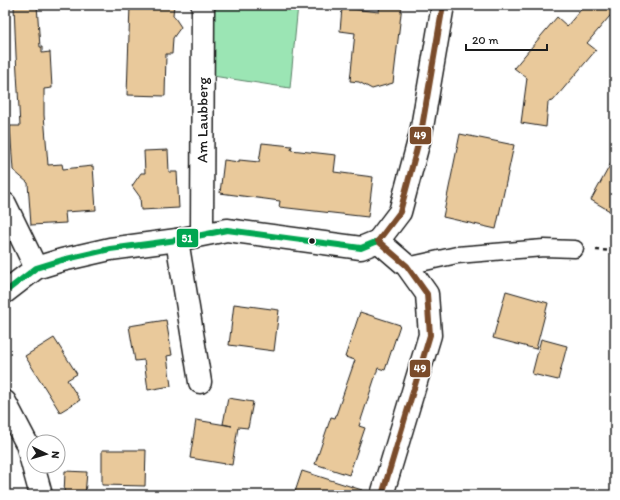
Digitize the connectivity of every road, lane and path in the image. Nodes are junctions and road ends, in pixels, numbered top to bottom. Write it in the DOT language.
graph roads {
  1 [pos="204,5"];
  2 [pos="443,5"];
  3 [pos="7,210"];
  4 [pos="202,234"];
  5 [pos="177,240"];
  6 [pos="378,241"];
  7 [pos="575,249"];
  8 [pos="407,266"];
  9 [pos="36,268"];
  10 [pos="5,292"];
  11 [pos="200,382"];
  12 [pos="5,402"];
  13 [pos="41,495"];
  14 [pos="382,495"];
  1 -- 4 [label="street, Am Laubberg"];
  2 -- 6 [label="street"];
  3 -- 9 [label="street"];
  4 -- 5 [label="street"];
  4 -- 6 [label="street"];
  5 -- 9 [label="street"];
  5 -- 11 [label="street"];
  6 -- 8 [label="street"];
  7 -- 8 [label="lane"];
  8 -- 14 [label="street"];
  9 -- 10 [label="street"];
  12 -- 13 [label="street"];
}
